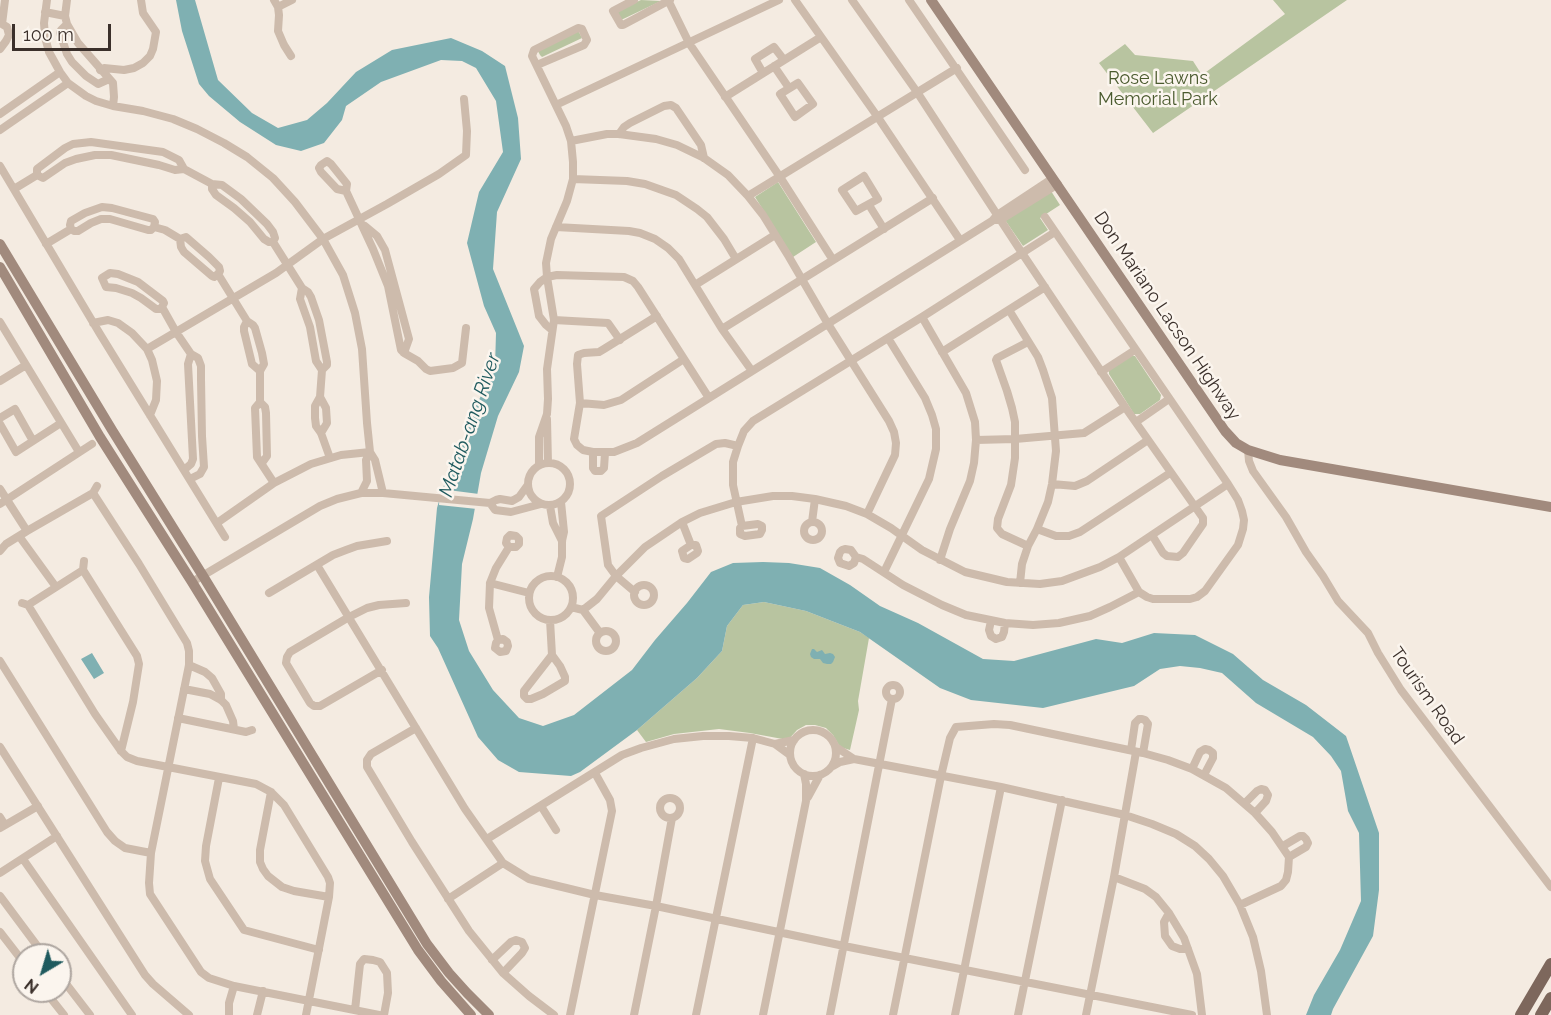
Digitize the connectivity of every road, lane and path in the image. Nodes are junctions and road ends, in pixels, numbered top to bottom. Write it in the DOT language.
graph roads {
  1 [pos="5,0"];
  2 [pos="46,0"];
  3 [pos="67,0"];
  4 [pos="141,0"];
  5 [pos="292,0"];
  6 [pos="634,0"];
  7 [pos="669,0"];
  8 [pos="779,0"];
  9 [pos="795,0"];
  10 [pos="852,0"];
  11 [pos="909,0"];
  12 [pos="931,0"];
  13 [pos="276,4"];
  14 [pos="45,12"];
  15 [pos="65,16"];
  16 [pos="1,24"];
  17 [pos="66,24"];
  18 [pos="821,37"];
  19 [pos="689,43"];
  20 [pos="0,50"];
  21 [pos="291,56"];
  22 [pos="784,60"];
  23 [pos="537,65"];
  24 [pos="774,66"];
  25 [pos="957,68"];
  26 [pos="100,70"];
  27 [pos="60,72"];
  28 [pos="764,73"];
  29 [pos="109,79"];
  30 [pos="68,83"];
  31 [pos="789,88"];
  32 [pos="917,92"];
  33 [pos="725,97"];
  34 [pos="464,99"];
  35 [pos="556,105"];
  36 [pos="113,106"];
  37 [pos="0,114"];
  38 [pos="877,116"];
  39 [pos="0,130"];
  40 [pos="619,134"];
  41 [pos="571,141"];
  42 [pos="111,144"];
  43 [pos="111,155"];
  44 [pos="704,158"];
  45 [pos="0,166"];
  46 [pos="184,169"];
  47 [pos="1025,170"];
  48 [pos="37,175"];
  49 [pos="780,177"];
  50 [pos="573,179"];
  51 [pos="1052,184"];
  52 [pos="14,189"];
  53 [pos="346,191"];
  54 [pos="748,195"];
  55 [pos="933,198"];
  56 [pos="869,205"];
  57 [pos="1045,217"];
  58 [pos="996,219"];
  59 [pos="362,222"];
  60 [pos="556,227"];
  61 [pos="884,229"];
  62 [pos="1055,232"];
  63 [pos="775,235"];
  64 [pos="180,239"];
  65 [pos="324,239"];
  66 [pos="960,240"];
  67 [pos="0,244"];
  68 [pos="46,244"];
  69 [pos="1022,253"];
  70 [pos="736,259"];
  71 [pos="833,260"];
  72 [pos="288,264"];
  73 [pos="0,267"];
  74 [pos="218,274"];
  75 [pos="547,278"];
  76 [pos="802,279"];
  77 [pos="695,285"];
  78 [pos="1045,287"];
  79 [pos="232,298"];
  80 [pos="162,307"];
  81 [pos="1009,310"];
  82 [pos="657,316"];
  83 [pos="922,317"];
  84 [pos="554,320"];
  85 [pos="247,321"];
  86 [pos="0,322"];
  87 [pos="93,322"];
  88 [pos="828,324"];
  89 [pos="466,328"];
  90 [pos="722,329"];
  91 [pos="552,330"];
  92 [pos="176,332"];
  93 [pos="10,337"];
  94 [pos="888,338"];
  95 [pos="620,340"];
  96 [pos="1028,342"];
  97 [pos="0,343"];
  98 [pos="147,349"];
  99 [pos="1135,350"];
  100 [pos="942,352"];
  101 [pos="191,354"];
  102 [pos="684,359"];
  103 [pos="852,360"];
  104 [pos="26,365"];
  105 [pos="260,371"];
  106 [pos="752,371"];
  107 [pos="1101,372"];
  108 [pos="0,381"];
  109 [pos="709,398"];
  110 [pos="1169,399"];
  111 [pos="580,403"];
  112 [pos="1125,407"];
  113 [pos="547,414"];
  114 [pos="150,415"];
  115 [pos="0,418"];
  116 [pos="1136,422"];
  117 [pos="61,423"];
  118 [pos="0,424"];
  119 [pos="1056,436"];
  120 [pos="1015,439"];
  121 [pos="976,440"];
  122 [pos="1148,440"];
  123 [pos="33,441"];
  124 [pos="92,444"];
  125 [pos="738,446"];
  126 [pos="1248,450"];
  127 [pos="79,452"];
  128 [pos="370,452"];
  129 [pos="593,452"];
  130 [pos="605,453"];
  131 [pos="330,458"];
  132 [pos="548,463"];
  133 [pos="539,465"];
  134 [pos="184,470"];
  135 [pos="1170,473"];
  136 [pos="190,479"];
  137 [pos="274,483"];
  138 [pos="1052,484"];
  139 [pos="1228,484"];
  140 [pos="527,486"];
  141 [pos="0,489"];
  142 [pos="383,493"];
  143 [pos="361,494"];
  144 [pos="815,499"];
  145 [pos="3,502"];
  146 [pos="561,502"];
  147 [pos="736,502"];
  148 [pos="490,503"];
  149 [pos="541,504"];
  150 [pos="1195,505"];
  151 [pos="550,506"];
  152 [pos="1551,507"];
  153 [pos="867,514"];
  154 [pos="682,522"];
  155 [pos="812,522"];
  156 [pos="217,523"];
  157 [pos="741,526"];
  158 [pos="1038,529"];
  159 [pos="27,531"];
  160 [pos="1152,535"];
  161 [pos="19,536"];
  162 [pos="902,536"];
  163 [pos="225,537"];
  164 [pos="387,541"];
  165 [pos="562,541"];
  166 [pos="691,544"];
  167 [pos="1028,546"];
  168 [pos="509,547"];
  169 [pos="0,551"];
  170 [pos="856,557"];
  171 [pos="1119,557"];
  172 [pos="940,560"];
  173 [pos="317,565"];
  174 [pos="884,572"];
  175 [pos="203,576"];
  176 [pos="557,576"];
  177 [pos="616,576"];
  178 [pos="192,582"];
  179 [pos="490,583"];
  180 [pos="1020,583"];
  181 [pos="56,587"];
  182 [pos="635,592"];
  183 [pos="1139,592"];
  184 [pos="269,593"];
  185 [pos="529,593"];
  186 [pos="406,603"];
  187 [pos="572,607"];
  188 [pos="583,610"];
  189 [pos="349,617"];
  190 [pos="550,620"];
  191 [pos="991,621"];
  192 [pos="1005,623"];
  193 [pos="600,633"];
  194 [pos="498,640"];
  195 [pos="552,656"];
  196 [pos="0,662"];
  197 [pos="189,665"];
  198 [pos="382,670"];
  199 [pos="184,689"];
  200 [pos="892,699"];
  201 [pos="221,700"];
  202 [pos="178,718"];
  203 [pos="416,728"];
  204 [pos="234,729"];
  205 [pos="252,730"];
  206 [pos="753,738"];
  207 [pos="794,740"];
  208 [pos="775,744"];
  209 [pos="0,747"];
  210 [pos="836,747"];
  211 [pos="121,751"];
  212 [pos="1136,752"];
  213 [pos="790,755"];
  214 [pos="854,759"];
  215 [pos="880,765"];
  216 [pos="833,766"];
  217 [pos="169,768"];
  218 [pos="1192,769"];
  219 [pos="595,773"];
  220 [pos="804,774"];
  221 [pos="820,775"];
  222 [pos="1204,775"];
  223 [pos="941,776"];
  224 [pos="219,778"];
  225 [pos="1001,788"];
  226 [pos="271,792"];
  227 [pos="1062,800"];
  228 [pos="806,801"];
  229 [pos="1245,803"];
  230 [pos="38,806"];
  231 [pos="541,806"];
  232 [pos="1255,813"];
  233 [pos="1125,814"];
  234 [pos="0,817"];
  235 [pos="672,818"];
  236 [pos="3,827"];
  237 [pos="556,830"];
  238 [pos="57,836"];
  239 [pos="486,839"];
  240 [pos="1282,846"];
  241 [pos="151,853"];
  242 [pos="1289,857"];
  243 [pos="23,859"];
  244 [pos="503,863"];
  245 [pos="0,873"];
  246 [pos="1114,877"];
  247 [pos="1551,888"];
  248 [pos="595,895"];
  249 [pos="0,896"];
  250 [pos="329,897"];
  251 [pos="448,899"];
  252 [pos="1240,905"];
  253 [pos="656,906"];
  254 [pos="1170,913"];
  255 [pos="715,919"];
  256 [pos="0,932"];
  257 [pos="779,932"];
  258 [pos="35,943"];
  259 [pos="844,946"];
  260 [pos="12,948"];
  261 [pos="1188,949"];
  262 [pos="319,950"];
  263 [pos="904,958"];
  264 [pos="492,960"];
  265 [pos="1551,963"];
  266 [pos="964,969"];
  267 [pos="503,973"];
  268 [pos="1026,982"];
  269 [pos="234,986"];
  270 [pos="263,991"];
  271 [pos="72,992"];
  272 [pos="1090,996"];
  273 [pos="1551,998"];
  274 [pos="309,1002"];
  275 [pos="54,1003"];
  276 [pos="356,1010"];
  277 [pos="1149,1011"];
  278 [pos="183,1013"];
  279 [pos="64,1015"];
  280 [pos="90,1015"];
  281 [pos="132,1015"];
  282 [pos="230,1015"];
  283 [pos="257,1015"];
  284 [pos="306,1015"];
  285 [pos="379,1015"];
  286 [pos="384,1015"];
  287 [pos="471,1015"];
  288 [pos="489,1015"];
  289 [pos="554,1015"];
  290 [pos="570,1015"];
  291 [pos="634,1015"];
  292 [pos="696,1015"];
  293 [pos="763,1015"];
  294 [pos="830,1015"];
  295 [pos="894,1015"];
  296 [pos="955,1015"];
  297 [pos="1018,1015"];
  298 [pos="1086,1015"];
  299 [pos="1192,1015"];
  300 [pos="1202,1015"];
  301 [pos="1267,1015"];
  302 [pos="1521,1015"];
  303 [pos="1541,1015"];
  1 -- 16 [label="street"];
  2 -- 14 [label="street"];
  3 -- 15 [label="street"];
  4 -- 26 [label="street"];
  5 -- 13 [label="street"];
  6 -- 7 [label="street"];
  7 -- 19 [label="street"];
  8 -- 19 [label="street"];
  9 -- 18 [label="street"];
  10 -- 32 [label="street"];
  11 -- 25 [label="street"];
  12 -- 51 [label="street, Don Mariano Lacson Highway"];
  13 -- 21 [label="street"];
  14 -- 15 [label="street"];
  14 -- 27 [label="street"];
  15 -- 17 [label="street"];
  16 -- 20 [label="street"];
  17 -- 26 [label="street"];
  17 -- 29 [label="street"];
  18 -- 22 [label="street"];
  18 -- 38 [label="street"];
  19 -- 33 [label="street"];
  19 -- 35 [label="street"];
  22 -- 24 [label="street"];
  22 -- 28 [label="street"];
  23 -- 23 [label="street"];
  23 -- 35 [label="street"];
  24 -- 28 [label="street"];
  24 -- 31 [label="street"];
  25 -- 32 [label="street"];
  25 -- 47 [label="street"];
  26 -- 29 [label="street"];
  27 -- 30 [label="street"];
  27 -- 37 [label="street"];
  28 -- 33 [label="street"];
  29 -- 36 [label="street"];
  30 -- 36 [label="street"];
  30 -- 39 [label="street"];
  31 -- 31 [label="street"];
  32 -- 38 [label="street"];
  32 -- 58 [label="street"];
  33 -- 49 [label="street"];
  34 -- 59 [label="street"];
  35 -- 41 [label="street"];
  36 -- 65 [label="street"];
  38 -- 49 [label="street"];
  38 -- 55 [label="street"];
  40 -- 41 [label="street"];
  40 -- 44 [label="street"];
  40 -- 44 [label="street"];
  41 -- 50 [label="street"];
  42 -- 43 [label="street"];
  42 -- 46 [label="street"];
  42 -- 48 [label="street"];
  43 -- 46 [label="street"];
  43 -- 48 [label="street"];
  44 -- 54 [label="street"];
  45 -- 52 [label="street"];
  46 -- 72 [label="street"];
  48 -- 52 [label="street"];
  49 -- 54 [label="street"];
  49 -- 71 [label="street"];
  50 -- 60 [label="street"];
  50 -- 70 [label="street"];
  51 -- 58 [label="street"];
  51 -- 126 [label="street, Don Mariano Lacson Highway"];
  52 -- 68 [label="street"];
  53 -- 59 [label="street"];
  54 -- 63 [label="street"];
  55 -- 61 [label="street"];
  55 -- 66 [label="street"];
  56 -- 56 [label="street"];
  56 -- 61 [label="street"];
  57 -- 62 [label="street"];
  58 -- 66 [label="street"];
  58 -- 69 [label="street"];
  59 -- 65 [label="street"];
  59 -- 89 [label="street"];
  60 -- 75 [label="street"];
  60 -- 77 [label="street"];
  61 -- 71 [label="street"];
  62 -- 69 [label="street"];
  62 -- 99 [label="street"];
  63 -- 70 [label="street"];
  63 -- 76 [label="street"];
  64 -- 68 [label="street"];
  64 -- 74 [label="street"];
  64 -- 74 [label="street"];
  65 -- 72 [label="street"];
  65 -- 128 [label="street"];
  66 -- 88 [label="street"];
  67 -- 175 [label="street"];
  68 -- 87 [label="street"];
  69 -- 78 [label="street"];
  69 -- 83 [label="street"];
  70 -- 77 [label="street"];
  71 -- 76 [label="street"];
  72 -- 79 [label="street"];
  72 -- 131 [label="street"];
  73 -- 178 [label="street"];
  74 -- 79 [label="street"];
  75 -- 82 [label="street"];
  75 -- 84 [label="street"];
  75 -- 91 [label="street"];
  76 -- 88 [label="street"];
  76 -- 90 [label="street"];
  77 -- 90 [label="street"];
  78 -- 81 [label="street"];
  78 -- 107 [label="street"];
  79 -- 85 [label="street"];
  79 -- 92 [label="street"];
  80 -- 80 [label="street"];
  80 -- 92 [label="street"];
  81 -- 96 [label="street"];
  81 -- 100 [label="street"];
  82 -- 95 [label="street"];
  82 -- 102 [label="street"];
  83 -- 94 [label="street"];
  83 -- 100 [label="street"];
  84 -- 91 [label="street"];
  84 -- 95 [label="street"];
  85 -- 105 [label="street"];
  85 -- 105 [label="street"];
  86 -- 93 [label="street"];
  87 -- 98 [label="street"];
  87 -- 114 [label="street"];
  88 -- 103 [label="street"];
  88 -- 106 [label="street"];
  90 -- 106 [label="street"];
  91 -- 113 [label="street"];
  92 -- 98 [label="street"];
  92 -- 101 [label="street"];
  93 -- 97 [label="street"];
  93 -- 104 [label="street"];
  94 -- 103 [label="street"];
  94 -- 162 [label="street"];
  95 -- 111 [label="street"];
  96 -- 119 [label="street"];
  96 -- 120 [label="street"];
  98 -- 114 [label="street"];
  99 -- 107 [label="street"];
  99 -- 110 [label="street"];
  100 -- 121 [label="street"];
  101 -- 134 [label="street"];
  101 -- 136 [label="street"];
  102 -- 109 [label="street"];
  102 -- 111 [label="street"];
  103 -- 125 [label="street"];
  103 -- 153 [label="street"];
  104 -- 108 [label="street"];
  104 -- 117 [label="street"];
  105 -- 137 [label="street"];
  106 -- 109 [label="street"];
  107 -- 112 [label="street"];
  109 -- 130 [label="street"];
  110 -- 116 [label="street"];
  110 -- 139 [label="street"];
  111 -- 129 [label="street"];
  112 -- 116 [label="street"];
  112 -- 119 [label="street"];
  113 -- 132 [label="street"];
  113 -- 133 [label="street"];
  114 -- 134 [label="street"];
  115 -- 123 [label="street"];
  116 -- 122 [label="street"];
  117 -- 123 [label="street"];
  117 -- 127 [label="street"];
  118 -- 123 [label="street"];
  119 -- 120 [label="street"];
  119 -- 138 [label="street"];
  120 -- 121 [label="street"];
  120 -- 167 [label="street"];
  121 -- 172 [label="street"];
  122 -- 135 [label="street"];
  122 -- 138 [label="street"];
  124 -- 127 [label="street"];
  125 -- 147 [label="street"];
  125 -- 177 [label="street"];
  126 -- 152 [label="street, Don Mariano Lacson Highway"];
  126 -- 247 [label="street, Tourism Road"];
  127 -- 145 [label="street"];
  128 -- 131 [label="street"];
  128 -- 142 [label="street"];
  128 -- 143 [label="street"];
  129 -- 130 [label="street"];
  129 -- 130 [label="street"];
  131 -- 137 [label="street"];
  132 -- 133 [label="street"];
  132 -- 146 [label="street"];
  133 -- 140 [label="street"];
  134 -- 136 [label="street"];
  135 -- 150 [label="street"];
  135 -- 158 [label="street"];
  136 -- 156 [label="street"];
  137 -- 156 [label="street"];
  138 -- 158 [label="street"];
  139 -- 150 [label="street"];
  139 -- 183 [label="street"];
  140 -- 148 [label="street"];
  140 -- 149 [label="street"];
  141 -- 145 [label="street"];
  142 -- 143 [label="street"];
  142 -- 148 [label="street"];
  143 -- 175 [label="street"];
  144 -- 147 [label="street"];
  144 -- 153 [label="street"];
  144 -- 155 [label="street"];
  145 -- 159 [label="street"];
  146 -- 151 [label="street"];
  146 -- 165 [label="street"];
  147 -- 154 [label="street"];
  147 -- 157 [label="street"];
  148 -- 149 [label="street"];
  149 -- 151 [label="street"];
  150 -- 160 [label="street"];
  150 -- 160 [label="street"];
  151 -- 165 [label="street"];
  153 -- 162 [label="street"];
  154 -- 166 [label="street"];
  154 -- 177 [label="street"];
  156 -- 163 [label="street"];
  158 -- 167 [label="street"];
  159 -- 161 [label="street"];
  159 -- 197 [label="street"];
  160 -- 171 [label="street"];
  161 -- 169 [label="street"];
  161 -- 181 [label="street"];
  162 -- 172 [label="street"];
  162 -- 174 [label="street"];
  164 -- 173 [label="street"];
  165 -- 176 [label="street"];
  167 -- 180 [label="street"];
  168 -- 179 [label="street"];
  170 -- 174 [label="street"];
  171 -- 180 [label="street"];
  171 -- 183 [label="street"];
  172 -- 180 [label="street"];
  173 -- 184 [label="street"];
  173 -- 189 [label="street"];
  174 -- 191 [label="street"];
  175 -- 178 [label="street"];
  175 -- 288 [label="street"];
  176 -- 185 [label="street"];
  176 -- 187 [label="street"];
  177 -- 182 [label="street"];
  177 -- 188 [label="street"];
  178 -- 287 [label="street"];
  179 -- 185 [label="street"];
  179 -- 194 [label="street"];
  181 -- 211 [label="street"];
  181 -- 211 [label="street"];
  183 -- 192 [label="street"];
  185 -- 190 [label="street"];
  186 -- 189 [label="street"];
  187 -- 188 [label="street"];
  187 -- 190 [label="street"];
  188 -- 193 [label="street"];
  189 -- 198 [label="street"];
  189 -- 198 [label="street"];
  190 -- 195 [label="street"];
  191 -- 192 [label="street"];
  191 -- 192 [label="street"];
  195 -- 195 [label="street"];
  196 -- 241 [label="street"];
  197 -- 199 [label="street"];
  197 -- 201 [label="street"];
  198 -- 203 [label="street"];
  199 -- 201 [label="street"];
  199 -- 202 [label="street"];
  200 -- 215 [label="street"];
  201 -- 204 [label="street"];
  202 -- 204 [label="street"];
  202 -- 217 [label="street"];
  203 -- 239 [label="street"];
  203 -- 251 [label="street"];
  204 -- 205 [label="street"];
  206 -- 208 [label="street"];
  206 -- 219 [label="street"];
  206 -- 255 [label="street"];
  207 -- 208 [label="street"];
  207 -- 210 [label="street"];
  207 -- 213 [label="street"];
  208 -- 213 [label="street"];
  209 -- 230 [label="street"];
  210 -- 214 [label="street"];
  210 -- 216 [label="street"];
  211 -- 217 [label="street"];
  212 -- 218 [label="street"];
  212 -- 223 [label="street"];
  212 -- 233 [label="street"];
  213 -- 220 [label="street"];
  214 -- 215 [label="street"];
  214 -- 216 [label="street"];
  215 -- 223 [label="street"];
  215 -- 259 [label="street"];
  216 -- 221 [label="street"];
  217 -- 224 [label="street"];
  217 -- 241 [label="street"];
  218 -- 222 [label="street"];
  218 -- 222 [label="street"];
  219 -- 231 [label="street"];
  219 -- 248 [label="street"];
  220 -- 221 [label="street"];
  220 -- 228 [label="street"];
  221 -- 228 [label="street"];
  222 -- 229 [label="street"];
  223 -- 225 [label="street"];
  223 -- 263 [label="street"];
  224 -- 226 [label="street"];
  224 -- 262 [label="street"];
  225 -- 227 [label="street"];
  225 -- 266 [label="street"];
  226 -- 250 [label="street"];
  226 -- 250 [label="street"];
  227 -- 233 [label="street"];
  227 -- 268 [label="street"];
  228 -- 257 [label="street"];
  229 -- 232 [label="street"];
  229 -- 232 [label="street"];
  230 -- 236 [label="street"];
  230 -- 238 [label="street"];
  231 -- 237 [label="street"];
  231 -- 239 [label="street"];
  232 -- 240 [label="street"];
  233 -- 246 [label="street"];
  233 -- 252 [label="street"];
  234 -- 236 [label="street"];
  235 -- 253 [label="street"];
  238 -- 243 [label="street"];
  238 -- 278 [label="street"];
  239 -- 244 [label="street"];
  240 -- 242 [label="street"];
  240 -- 242 [label="street"];
  241 -- 269 [label="street"];
  242 -- 252 [label="street"];
  243 -- 245 [label="street"];
  243 -- 281 [label="street"];
  244 -- 248 [label="street"];
  244 -- 251 [label="street"];
  246 -- 254 [label="street"];
  246 -- 272 [label="street"];
  248 -- 253 [label="street"];
  248 -- 290 [label="street"];
  249 -- 258 [label="street"];
  250 -- 262 [label="street"];
  251 -- 264 [label="street"];
  252 -- 301 [label="street"];
  253 -- 255 [label="street"];
  253 -- 291 [label="street"];
  254 -- 261 [label="street"];
  254 -- 261 [label="street"];
  255 -- 257 [label="street"];
  255 -- 292 [label="street"];
  256 -- 260 [label="street"];
  257 -- 259 [label="street"];
  257 -- 293 [label="street"];
  259 -- 263 [label="street"];
  259 -- 294 [label="street"];
  261 -- 300 [label="street"];
  262 -- 274 [label="street"];
  263 -- 266 [label="street"];
  263 -- 295 [label="street"];
  264 -- 267 [label="street"];
  264 -- 267 [label="street"];
  265 -- 302 [label="main road"];
  266 -- 268 [label="street"];
  266 -- 296 [label="street"];
  267 -- 289 [label="street"];
  268 -- 272 [label="street"];
  268 -- 297 [label="street"];
  269 -- 270 [label="street"];
  269 -- 282 [label="street"];
  270 -- 274 [label="street"];
  270 -- 283 [label="street"];
  271 -- 280 [label="street"];
  272 -- 277 [label="street"];
  272 -- 298 [label="street"];
  273 -- 303 [label="main road"];
  274 -- 276 [label="street"];
  274 -- 284 [label="street"];
  275 -- 279 [label="street"];
  276 -- 285 [label="street"];
  276 -- 286 [label="street"];
  277 -- 299 [label="street"];
}
